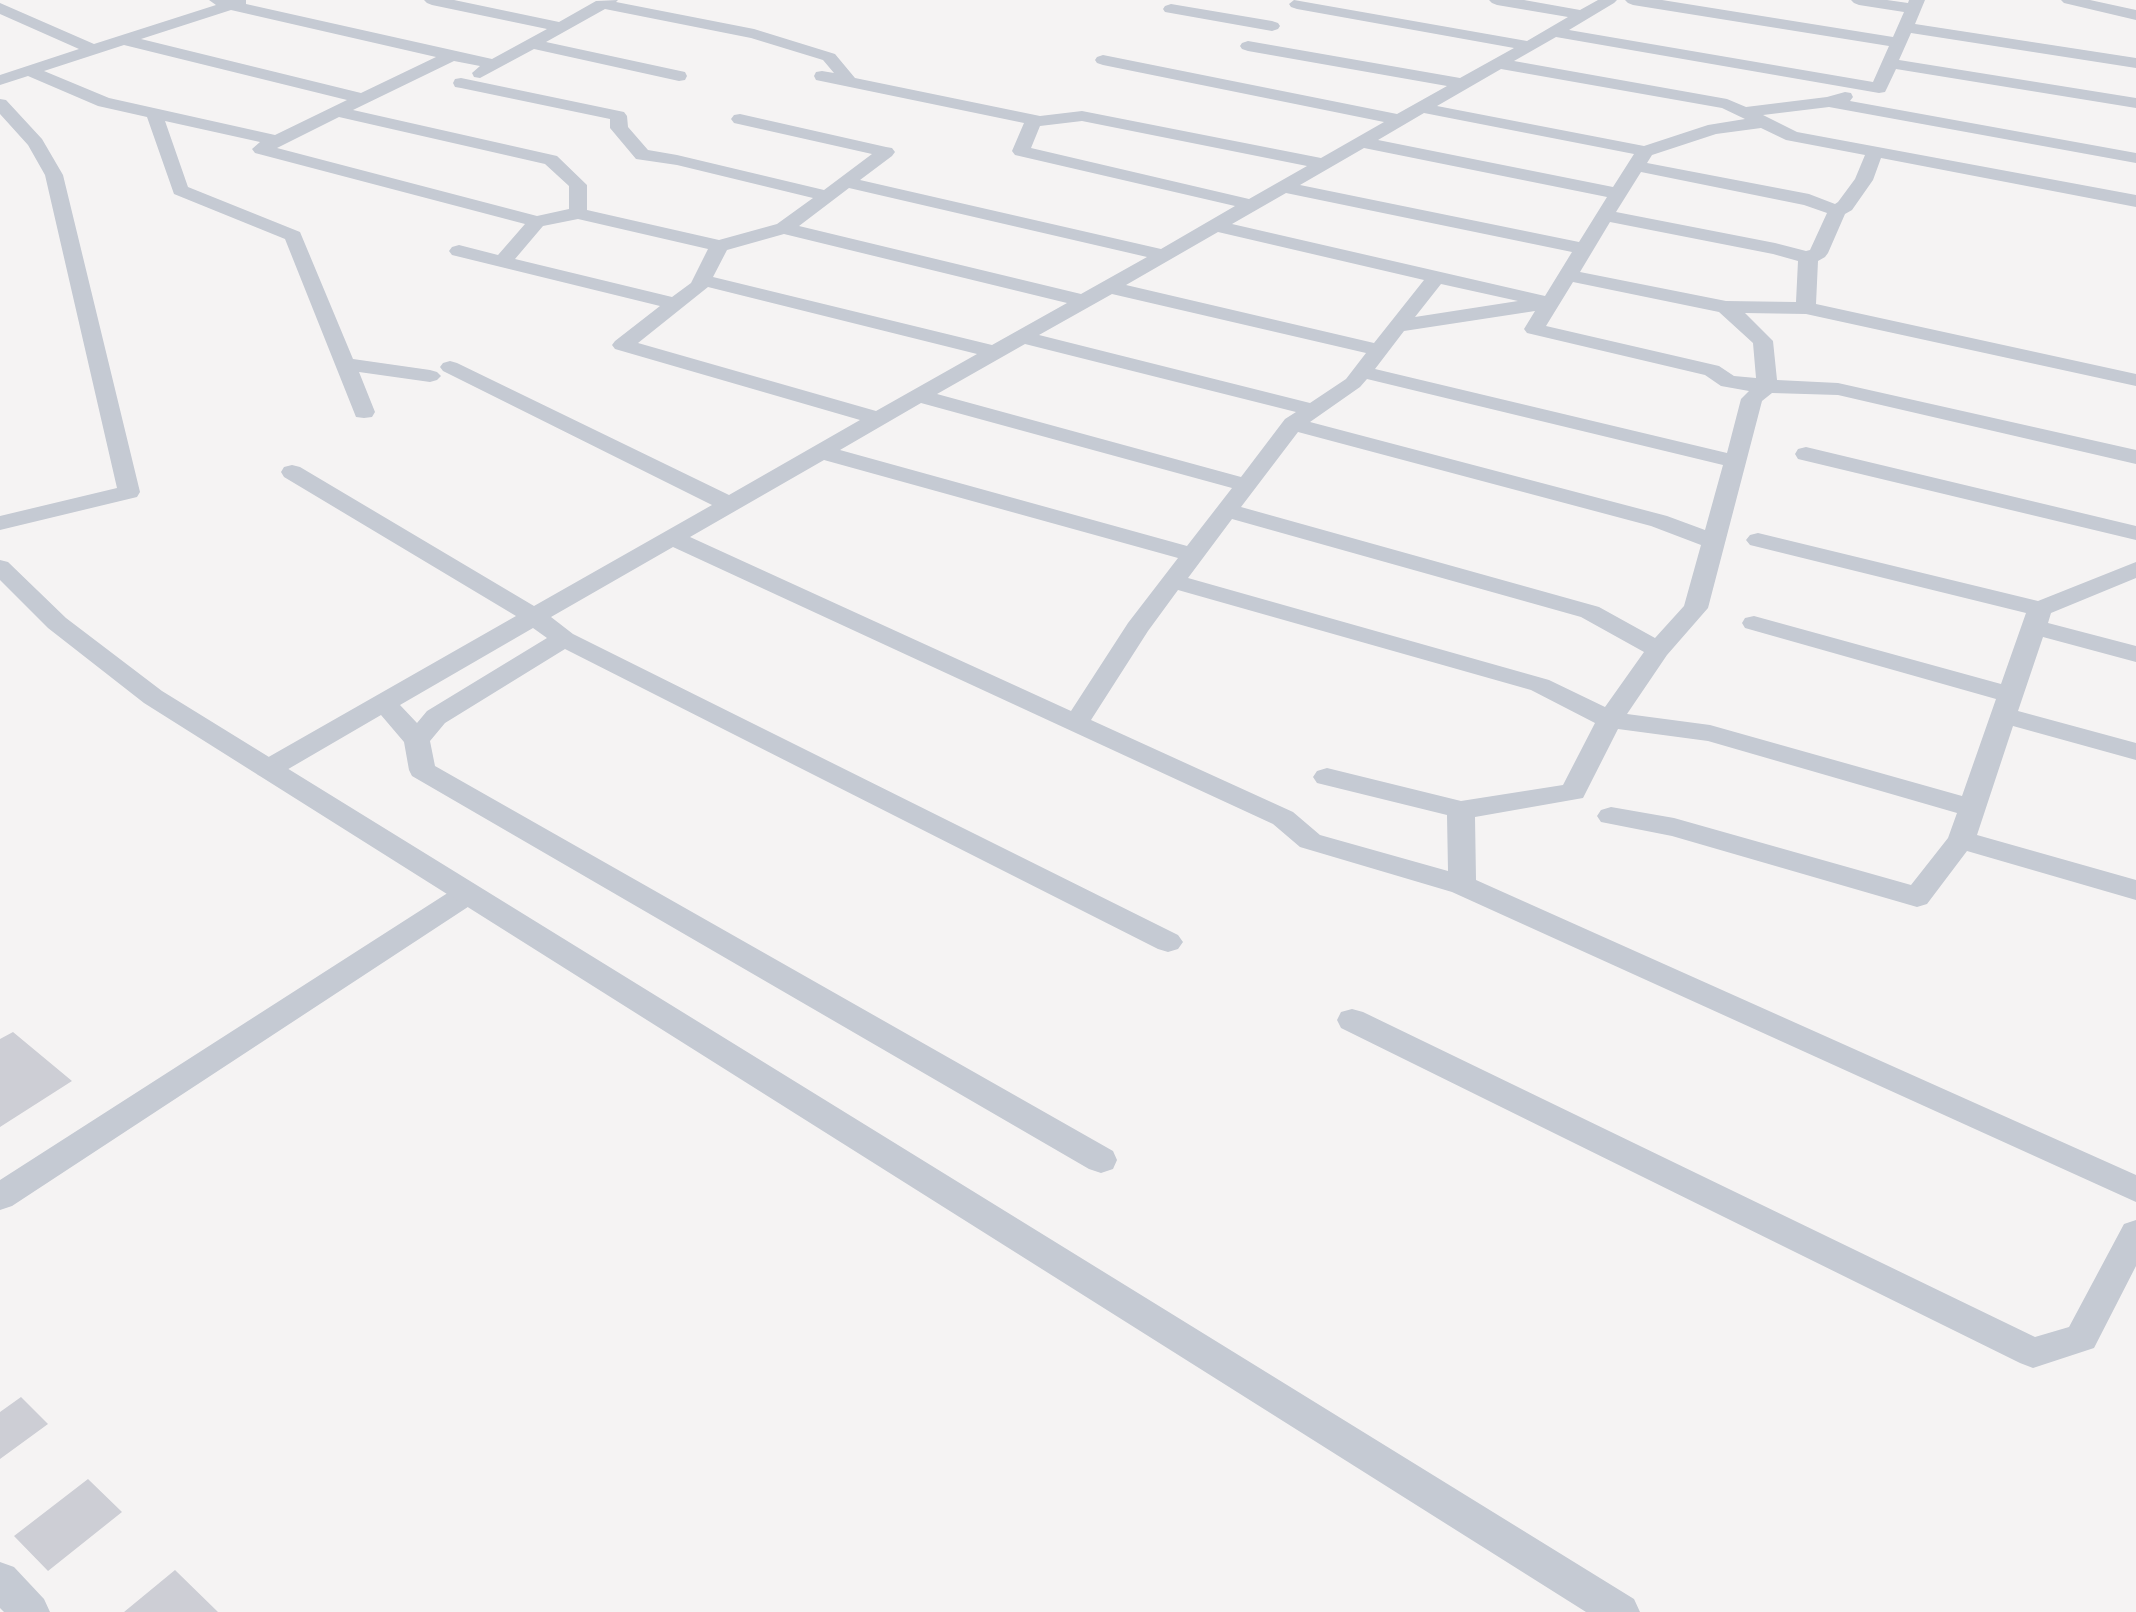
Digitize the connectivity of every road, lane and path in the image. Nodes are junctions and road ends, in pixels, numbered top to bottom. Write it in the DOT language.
graph roads {
  1 [pos="246,0"];
  2 [pos="432,0"];
  3 [pos="1497,0"];
  4 [pos="1609,0"];
  5 [pos="1633,0"];
  6 [pos="1859,0"];
  7 [pos="2069,0"];
  8 [pos="606,2"];
  9 [pos="1299,2"];
  10 [pos="223,3"];
  11 [pos="1915,4"];
  12 [pos="0,8"];
  13 [pos="1171,9"];
  14 [pos="1583,15"];
  15 [pos="2136,15"];
  16 [pos="1272,26"];
  17 [pos="561,27"];
  18 [pos="1906,27"];
  19 [pos="1555,32"];
  20 [pos="124,40"];
  21 [pos="1898,43"];
  22 [pos="531,44"];
  23 [pos="1530,46"];
  24 [pos="94,50"];
  25 [pos="452,55"];
  26 [pos="1104,60"];
  27 [pos="1890,63"];
  28 [pos="2136,63"];
  29 [pos="1500,64"];
  30 [pos="495,65"];
  31 [pos="30,71"];
  32 [pos="1955,73"];
  33 [pos="679,76"];
  34 [pos="822,76"];
  35 [pos="0,80"];
  36 [pos="849,81"];
  37 [pos="1463,84"];
  38 [pos="1879,88"];
  39 [pos="363,99"];
  40 [pos="1829,102"];
  41 [pos="2136,103"];
  42 [pos="0,104"];
  43 [pos="1423,108"];
  44 [pos="337,112"];
  45 [pos="1743,112"];
  46 [pos="154,113"];
  47 [pos="740,119"];
  48 [pos="1034,120"];
  49 [pos="1401,120"];
  50 [pos="1764,122"];
  51 [pos="277,141"];
  52 [pos="1363,142"];
  53 [pos="1875,152"];
  54 [pos="2136,158"];
  55 [pos="1640,159"];
  56 [pos="1324,164"];
  57 [pos="846,182"];
  58 [pos="1284,187"];
  59 [pos="1618,194"];
  60 [pos="828,196"];
  61 [pos="2136,201"];
  62 [pos="1253,204"];
  63 [pos="1837,211"];
  64 [pos="578,213"];
  65 [pos="1604,215"];
  66 [pos="537,222"];
  67 [pos="1216,226"];
  68 [pos="784,228"];
  69 [pos="719,246"];
  70 [pos="1584,249"];
  71 [pos="459,251"];
  72 [pos="1164,255"];
  73 [pos="1808,258"];
  74 [pos="502,262"];
  75 [pos="1567,275"];
  76 [pos="1436,277"];
  77 [pos="702,280"];
  78 [pos="1109,287"];
  79 [pos="1085,301"];
  80 [pos="1551,303"];
  81 [pos="675,304"];
  82 [pos="1726,307"];
  83 [pos="1806,308"];
  84 [pos="1397,326"];
  85 [pos="1022,337"];
  86 [pos="1379,350"];
  87 [pos="995,352"];
  88 [pos="344,364"];
  89 [pos="450,367"];
  90 [pos="1362,372"];
  91 [pos="430,376"];
  92 [pos="2135,377"];
  93 [pos="1767,386"];
  94 [pos="919,396"];
  95 [pos="1314,410"];
  96 [pos="364,412"];
  97 [pos="879,419"];
  98 [pos="1293,424"];
  99 [pos="821,452"];
  100 [pos="1806,454"];
  101 [pos="2136,456"];
  102 [pos="1734,461"];
  103 [pos="292,472"];
  104 [pos="1246,486"];
  105 [pos="729,504"];
  106 [pos="1227,510"];
  107 [pos="0,523"];
  108 [pos="2136,533"];
  109 [pos="671,537"];
  110 [pos="1758,540"];
  111 [pos="1714,542"];
  112 [pos="1193,554"];
  113 [pos="0,567"];
  114 [pos="2136,569"];
  115 [pos="1172,581"];
  116 [pos="533,616"];
  117 [pos="2037,618"];
  118 [pos="1754,623"];
  119 [pos="564,639"];
  120 [pos="1658,650"];
  121 [pos="2136,654"];
  122 [pos="384,702"];
  123 [pos="2007,705"];
  124 [pos="1610,720"];
  125 [pos="1076,723"];
  126 [pos="416,740"];
  127 [pos="2136,752"];
  128 [pos="268,769"];
  129 [pos="1327,777"];
  130 [pos="1972,808"];
  131 [pos="1460,810"];
  132 [pos="1612,816"];
  133 [pos="1961,840"];
  134 [pos="1462,885"];
  135 [pos="2136,890"];
  136 [pos="467,894"];
  137 [pos="1168,942"];
  138 [pos="1352,1020"];
  139 [pos="1101,1160"];
  140 [pos="5,1187"];
  141 [pos="2136,1189"];
  142 [pos="2136,1233"];
  143 [pos="0,1580"];
  144 [pos="30,1612"];
  145 [pos="1620,1612"];
  1 -- 10 [label="street"];
  2 -- 17 [label="street"];
  3 -- 14 [label="street"];
  4 -- 14 [label="street"];
  5 -- 21 [label="street"];
  6 -- 11 [label="street"];
  7 -- 15 [label="street"];
  8 -- 17 [label="street"];
  8 -- 36 [label="street"];
  9 -- 16 [label="street"];
  9 -- 23 [label="street"];
  10 -- 20 [label="street"];
  10 -- 25 [label="street"];
  11 -- 18 [label="street"];
  12 -- 24 [label="street"];
  13 -- 16 [label="street"];
  14 -- 19 [label="street"];
  16 -- 37 [label="street"];
  17 -- 22 [label="street"];
  18 -- 21 [label="street"];
  18 -- 28 [label="street"];
  19 -- 23 [label="street"];
  19 -- 38 [label="street"];
  20 -- 24 [label="street"];
  20 -- 39 [label="street"];
  21 -- 27 [label="street"];
  22 -- 30 [label="street"];
  22 -- 33 [label="street"];
  23 -- 29 [label="street"];
  24 -- 31 [label="street"];
  25 -- 30 [label="street"];
  25 -- 39 [label="street"];
  26 -- 49 [label="street"];
  27 -- 32 [label="street"];
  27 -- 38 [label="street"];
  29 -- 37 [label="street"];
  29 -- 45 [label="street"];
  30 -- 60 [label="street"];
  31 -- 35 [label="street"];
  31 -- 46 [label="street"];
  32 -- 38 [label="street"];
  32 -- 41 [label="street"];
  34 -- 36 [label="street"];
  36 -- 48 [label="street"];
  37 -- 43 [label="street"];
  38 -- 40 [label="street"];
  39 -- 44 [label="street"];
  40 -- 45 [label="street"];
  40 -- 54 [label="street"];
  42 -- 107 [label="street"];
  43 -- 49 [label="street"];
  43 -- 55 [label="street"];
  44 -- 51 [label="street"];
  44 -- 64 [label="street"];
  45 -- 50 [label="street"];
  46 -- 51 [label="street"];
  46 -- 88 [label="street"];
  47 -- 57 [label="street"];
  48 -- 56 [label="street"];
  48 -- 62 [label="street"];
  49 -- 52 [label="street"];
  50 -- 53 [label="street"];
  50 -- 55 [label="street"];
  51 -- 66 [label="street"];
  52 -- 56 [label="street"];
  52 -- 59 [label="street"];
  53 -- 61 [label="street"];
  53 -- 63 [label="street"];
  55 -- 59 [label="street"];
  55 -- 63 [label="street"];
  56 -- 58 [label="street"];
  57 -- 60 [label="street"];
  57 -- 72 [label="street"];
  58 -- 62 [label="street"];
  58 -- 70 [label="street"];
  59 -- 65 [label="street"];
  60 -- 68 [label="street"];
  62 -- 67 [label="street"];
  63 -- 73 [label="street"];
  64 -- 66 [label="street"];
  64 -- 69 [label="street"];
  65 -- 70 [label="street"];
  65 -- 73 [label="street"];
  66 -- 74 [label="street"];
  67 -- 72 [label="street"];
  67 -- 76 [label="street"];
  68 -- 69 [label="street"];
  68 -- 79 [label="street"];
  69 -- 77 [label="street"];
  70 -- 75 [label="street"];
  71 -- 74 [label="street"];
  72 -- 78 [label="street"];
  73 -- 83 [label="street"];
  74 -- 81 [label="street"];
  75 -- 80 [label="street"];
  75 -- 82 [label="street"];
  76 -- 80 [label="street"];
  76 -- 84 [label="street"];
  77 -- 81 [label="street"];
  77 -- 87 [label="street"];
  78 -- 79 [label="street"];
  78 -- 86 [label="street"];
  79 -- 85 [label="street"];
  80 -- 84 [label="street"];
  80 -- 93 [label="street"];
  81 -- 97 [label="street"];
  82 -- 83 [label="street"];
  82 -- 93 [label="street"];
  83 -- 92 [label="street"];
  84 -- 86 [label="street"];
  85 -- 87 [label="street"];
  85 -- 95 [label="street"];
  86 -- 90 [label="street"];
  87 -- 94 [label="street"];
  88 -- 91 [label="street"];
  88 -- 96 [label="street"];
  89 -- 105 [label="street"];
  90 -- 95 [label="street"];
  90 -- 102 [label="street"];
  93 -- 101 [label="street"];
  93 -- 102 [label="street"];
  94 -- 97 [label="street"];
  94 -- 104 [label="street"];
  95 -- 98 [label="street"];
  97 -- 99 [label="street"];
  98 -- 104 [label="street"];
  98 -- 111 [label="street"];
  99 -- 105 [label="street"];
  99 -- 112 [label="street"];
  100 -- 108 [label="street"];
  102 -- 111 [label="street"];
  103 -- 116 [label="street"];
  104 -- 106 [label="street"];
  105 -- 109 [label="street"];
  106 -- 112 [label="street"];
  106 -- 120 [label="street"];
  109 -- 116 [label="street"];
  109 -- 125 [label="street"];
  110 -- 117 [label="street"];
  111 -- 120 [label="street"];
  112 -- 115 [label="street"];
  113 -- 128 [label="street"];
  114 -- 117 [label="street"];
  115 -- 124 [label="street"];
  115 -- 125 [label="street"];
  116 -- 119 [label="street"];
  116 -- 122 [label="street"];
  117 -- 121 [label="street"];
  117 -- 123 [label="street"];
  118 -- 123 [label="street"];
  119 -- 126 [label="street"];
  119 -- 137 [label="street"];
  120 -- 124 [label="street"];
  122 -- 126 [label="street"];
  122 -- 128 [label="street"];
  123 -- 127 [label="street"];
  123 -- 130 [label="street"];
  124 -- 130 [label="street"];
  124 -- 131 [label="street"];
  125 -- 134 [label="street"];
  126 -- 139 [label="street"];
  128 -- 136 [label="street"];
  129 -- 131 [label="street"];
  130 -- 133 [label="street"];
  131 -- 134 [label="street"];
  132 -- 133 [label="street"];
  133 -- 135 [label="street"];
  134 -- 141 [label="street"];
  136 -- 140 [label="street"];
  136 -- 145 [label="street"];
  138 -- 142 [label="street"];
  143 -- 144 [label="street"];
}
